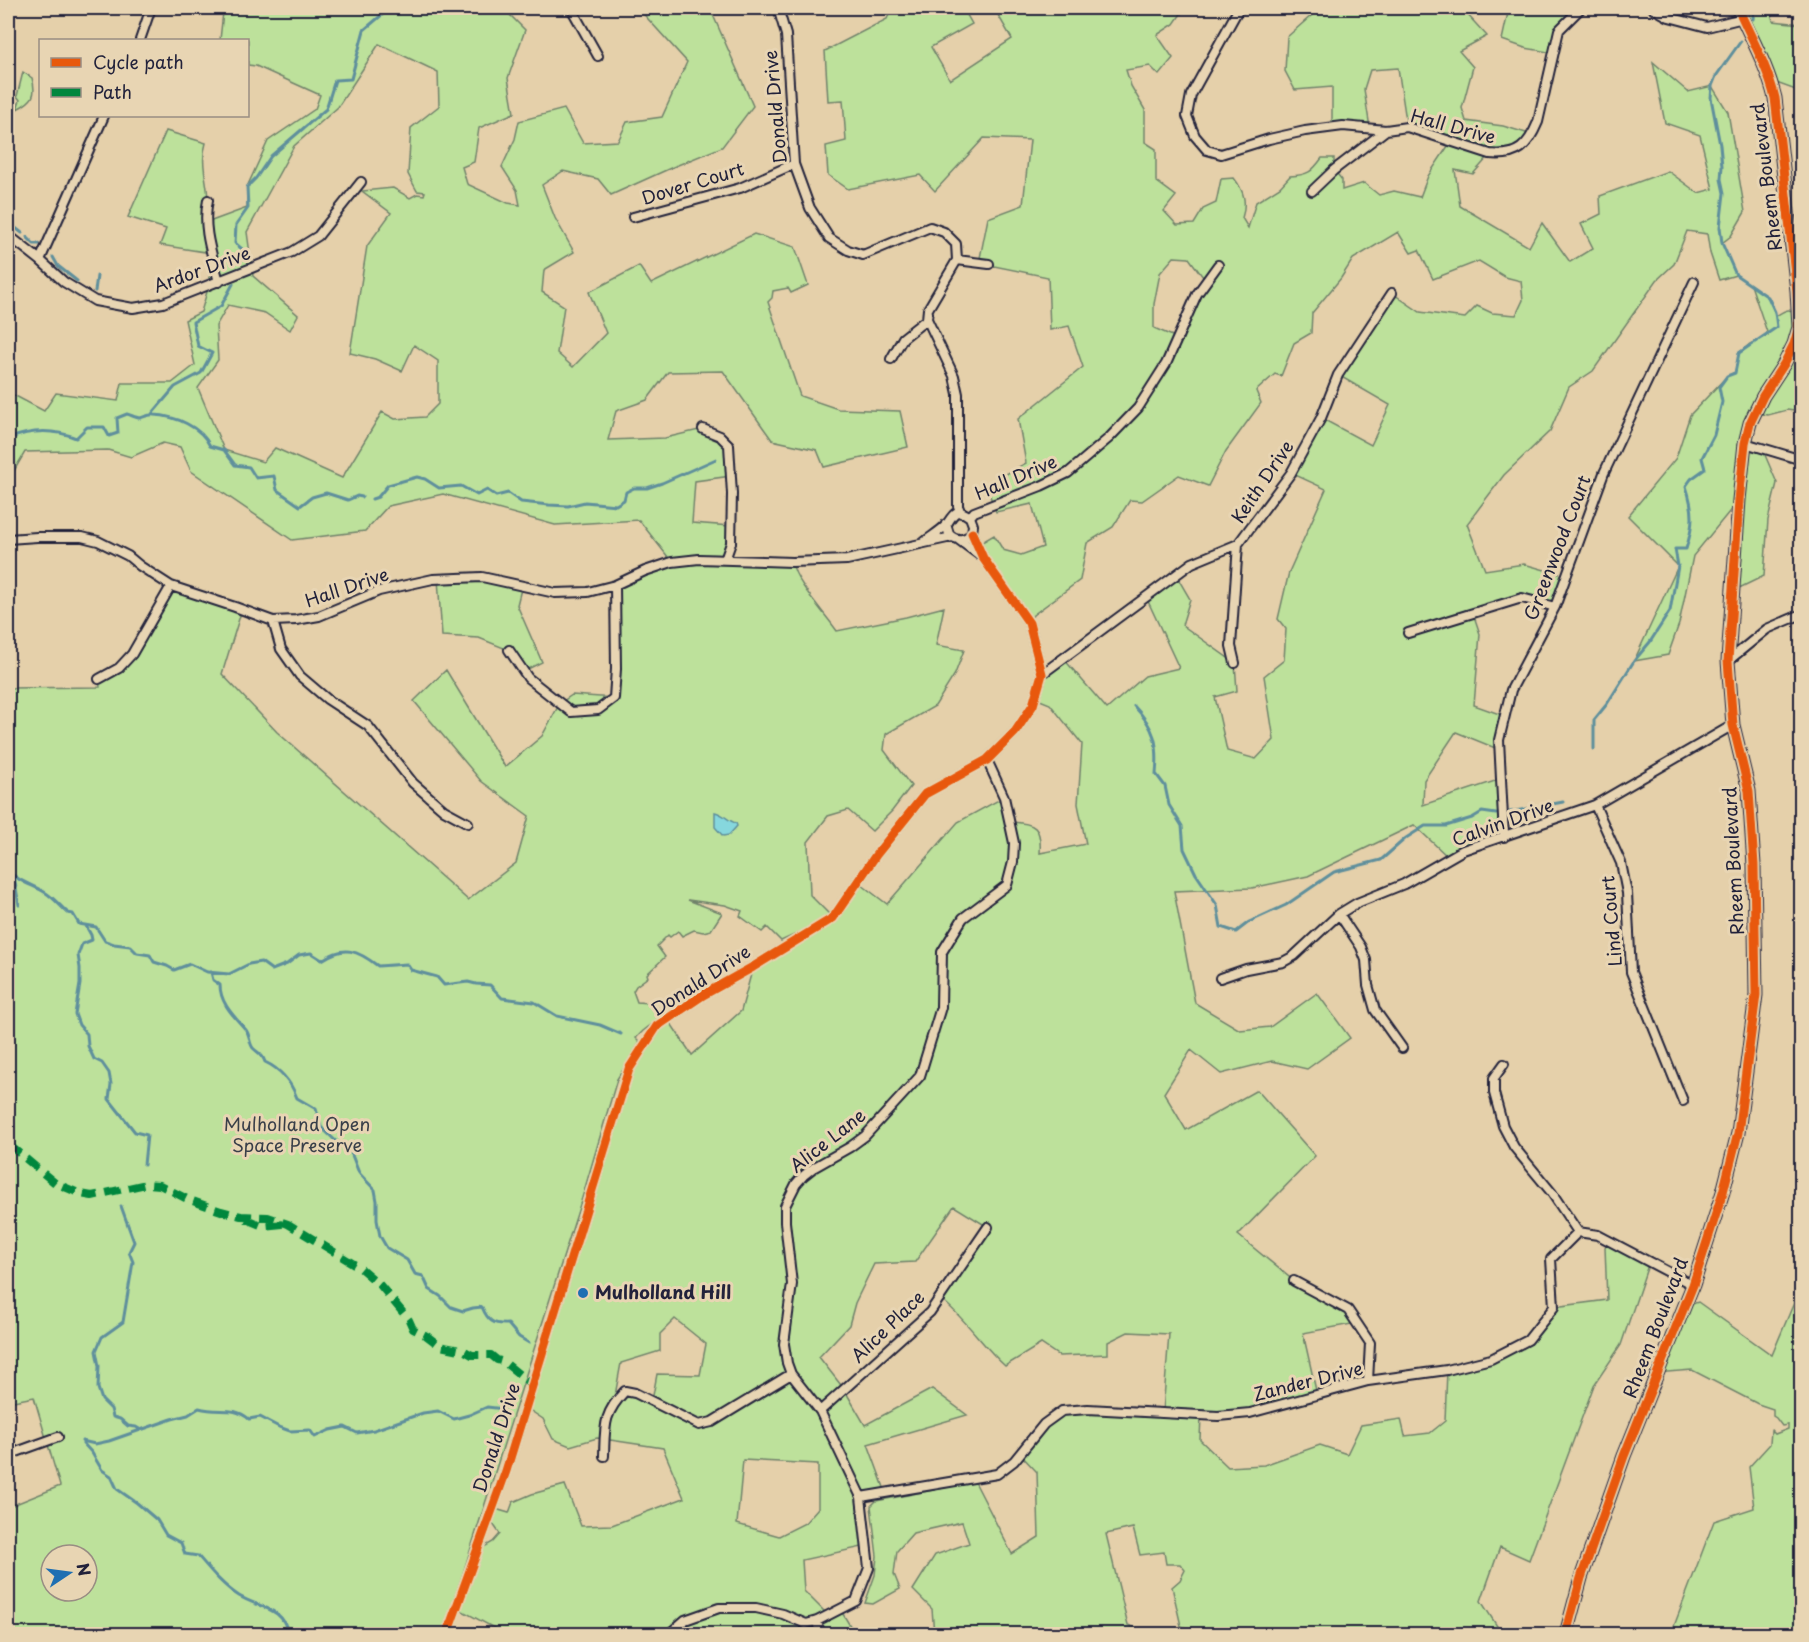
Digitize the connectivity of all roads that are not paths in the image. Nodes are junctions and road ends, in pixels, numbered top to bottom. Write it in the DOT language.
graph roads {
  1 [pos="151,8"];
  2 [pos="571,8"];
  3 [pos="778,8"];
  4 [pos="1239,8"];
  5 [pos="1581,8"];
  6 [pos="1653,8"];
  7 [pos="1738,8"];
  8 [pos="1743,18"];
  9 [pos="140,39"];
  10 [pos="598,56"];
  11 [pos="104,117"];
  12 [pos="1386,130"];
  13 [pos="794,164"];
  14 [pos="361,182"];
  15 [pos="1312,191"];
  16 [pos="208,200"];
  17 [pos="633,217"];
  18 [pos="8,235"];
  19 [pos="40,260"];
  20 [pos="957,260"];
  21 [pos="989,264"];
  22 [pos="1218,265"];
  23 [pos="219,282"];
  24 [pos="1695,282"];
  25 [pos="1392,293"];
  26 [pos="927,319"];
  27 [pos="891,359"];
  28 [pos="703,429"];
  29 [pos="1745,443"];
  30 [pos="1802,460"];
  31 [pos="961,513"];
  32 [pos="970,518"];
  33 [pos="946,524"];
  34 [pos="972,532"];
  35 [pos="956,538"];
  36 [pos="8,539"];
  37 [pos="921,544"];
  38 [pos="1238,544"];
  39 [pos="983,558"];
  40 [pos="725,560"];
  41 [pos="615,585"];
  42 [pos="171,586"];
  43 [pos="1555,607"];
  44 [pos="1802,614"];
  45 [pos="273,621"];
  46 [pos="1408,633"];
  47 [pos="509,650"];
  48 [pos="1728,661"];
  49 [pos="1235,663"];
  50 [pos="1042,674"];
  51 [pos="99,679"];
  52 [pos="1733,725"];
  53 [pos="987,760"];
  54 [pos="1595,805"];
  55 [pos="468,822"];
  56 [pos="1504,837"];
  57 [pos="1339,914"];
  58 [pos="1221,978"];
  59 [pos="1402,1048"];
  60 [pos="1504,1064"];
  61 [pos="1683,1101"];
  62 [pos="988,1227"];
  63 [pos="1578,1232"];
  64 [pos="1294,1281"];
  65 [pos="1692,1285"];
  66 [pos="791,1374"];
  67 [pos="1368,1381"];
  68 [pos="820,1411"];
  69 [pos="58,1437"];
  70 [pos="8,1455"];
  71 [pos="604,1456"];
  72 [pos="861,1497"];
  73 [pos="817,1621"];
  74 [pos="447,1635"];
  75 [pos="669,1635"];
  76 [pos="820,1635"];
  77 [pos="1566,1635"];
  1 -- 9 [label="street"];
  2 -- 10 [label="street"];
  3 -- 13 [label="street, Donald Drive"];
  4 -- 12 [label="street"];
  5 -- 12 [label="street, Hall Drive"];
  6 -- 8 [label="street"];
  7 -- 8 [label="street, Rheem Boulevard"];
  8 -- 29 [label="street, Rheem Boulevard"];
  11 -- 19 [label="street"];
  12 -- 15 [label="street, Hall Drive"];
  13 -- 17 [label="street, Dover Court"];
  13 -- 20 [label="street, Donald Drive"];
  14 -- 23 [label="street, Ardor Drive"];
  16 -- 23 [label="street"];
  18 -- 19 [label="street, Ardor Drive"];
  19 -- 23 [label="street, Ardor Drive"];
  20 -- 21 [label="street"];
  20 -- 26 [label="street"];
  22 -- 32 [label="street, Hall Drive"];
  24 -- 43 [label="street, Greenwood Court"];
  25 -- 38 [label="street, Keith Drive"];
  26 -- 27 [label="street"];
  26 -- 31 [label="street"];
  28 -- 40 [label="street"];
  29 -- 30 [label="street"];
  29 -- 48 [label="street, Rheem Boulevard"];
  31 -- 32 [label="street"];
  31 -- 33 [label="street"];
  32 -- 34 [label="street"];
  33 -- 35 [label="street"];
  33 -- 37 [label="street, Hall Drive"];
  34 -- 35 [label="street"];
  34 -- 39 [label="street"];
  35 -- 37 [label="street, Hall Drive"];
  35 -- 39 [label="street"];
  36 -- 42 [label="street, Hall Drive"];
  37 -- 40 [label="street, Hall Drive"];
  38 -- 49 [label="street"];
  38 -- 50 [label="street, Keith Drive"];
  39 -- 50 [label="street"];
  40 -- 41 [label="street, Hall Drive"];
  41 -- 45 [label="street, Hall Drive"];
  41 -- 47 [label="street"];
  42 -- 45 [label="street, Hall Drive"];
  42 -- 51 [label="street"];
  43 -- 46 [label="street"];
  43 -- 56 [label="street, Greenwood Court"];
  44 -- 48 [label="street"];
  45 -- 55 [label="street"];
  48 -- 52 [label="street, Rheem Boulevard"];
  50 -- 53 [label="street, Donald Drive"];
  52 -- 54 [label="street, Calvin Drive"];
  52 -- 65 [label="street, Rheem Boulevard"];
  53 -- 66 [label="street, Alice Lane"];
  53 -- 74 [label="street, Donald Drive"];
  54 -- 56 [label="street, Calvin Drive"];
  54 -- 61 [label="street, Lind Court"];
  56 -- 57 [label="street, Calvin Drive"];
  57 -- 58 [label="street, Calvin Drive"];
  57 -- 59 [label="street"];
  60 -- 63 [label="street"];
  62 -- 68 [label="street, Alice Place"];
  63 -- 65 [label="street"];
  63 -- 67 [label="street, Zander Drive"];
  64 -- 67 [label="street"];
  65 -- 77 [label="street, Rheem Boulevard"];
  66 -- 68 [label="street, Alice Lane"];
  66 -- 71 [label="street"];
  67 -- 72 [label="street, Zander Drive"];
  68 -- 72 [label="street, Alice Lane"];
  69 -- 70 [label="street"];
  72 -- 73 [label="street, Alice Lane"];
  73 -- 75 [label="street"];
  73 -- 76 [label="street"];
}
